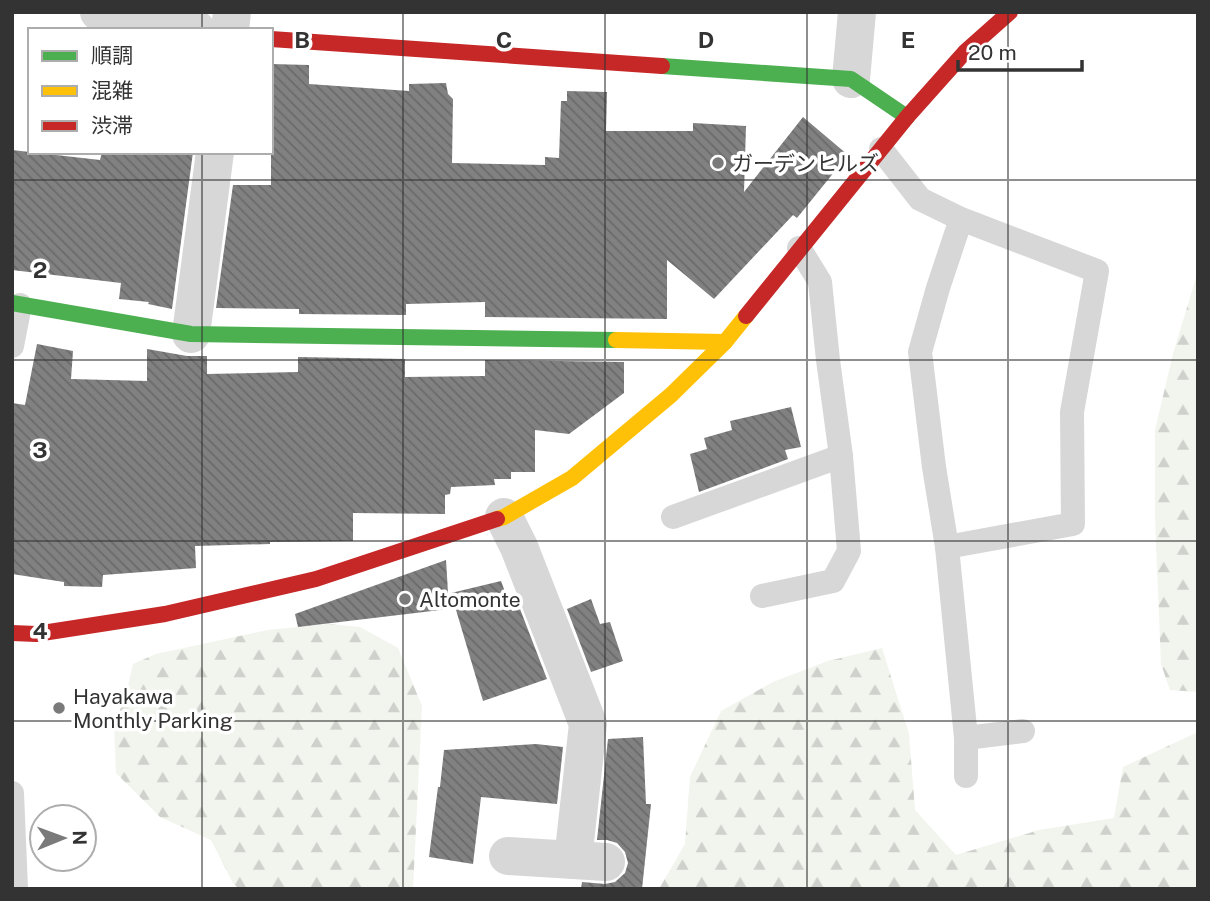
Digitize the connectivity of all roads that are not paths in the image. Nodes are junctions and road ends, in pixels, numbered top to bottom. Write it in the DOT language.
graph roads {
  1 [pos="99,12"];
  2 [pos="857,12"];
  3 [pos="1010,12"];
  4 [pos="186,28"];
  5 [pos="273,38"];
  6 [pos="851,79"];
  7 [pos="907,117"];
  8 [pos="881,149"];
  9 [pos="215,154"];
  10 [pos="961,219"];
  11 [pos="799,248"];
  12 [pos="16,304"];
  13 [pos="191,334"];
  14 [pos="725,342"];
  15 [pos="12,346"];
  16 [pos="841,456"];
  17 [pos="504,517"];
  18 [pos="673,517"];
  19 [pos="947,547"];
  20 [pos="762,596"];
  21 [pos="12,633"];
  22 [pos="1023,731"];
  23 [pos="966,738"];
  24 [pos="966,776"];
  25 [pos="12,793"];
  26 [pos="508,856"];
  27 [pos="16,889"];
  1 -- 4 [label="street"];
  2 -- 6 [label="street"];
  3 -- 7 [label="street"];
  5 -- 6 [label="street"];
  6 -- 7 [label="street"];
  7 -- 8 [label="street"];
  8 -- 10 [label="lane"];
  8 -- 11 [label="street"];
  9 -- 13 [label="street"];
  10 -- 19 [label="lane"];
  10 -- 19 [label="lane"];
  11 -- 14 [label="street"];
  11 -- 16 [label="lane"];
  12 -- 13 [label="street"];
  12 -- 15 [label="lane"];
  13 -- 14 [label="street"];
  14 -- 17 [label="street"];
  16 -- 18 [label="lane"];
  16 -- 20 [label="lane"];
  17 -- 21 [label="street"];
  17 -- 26 [label="street"];
  19 -- 23 [label="lane"];
  22 -- 23 [label="lane"];
  23 -- 24 [label="lane"];
  25 -- 27 [label="lane"];
}
